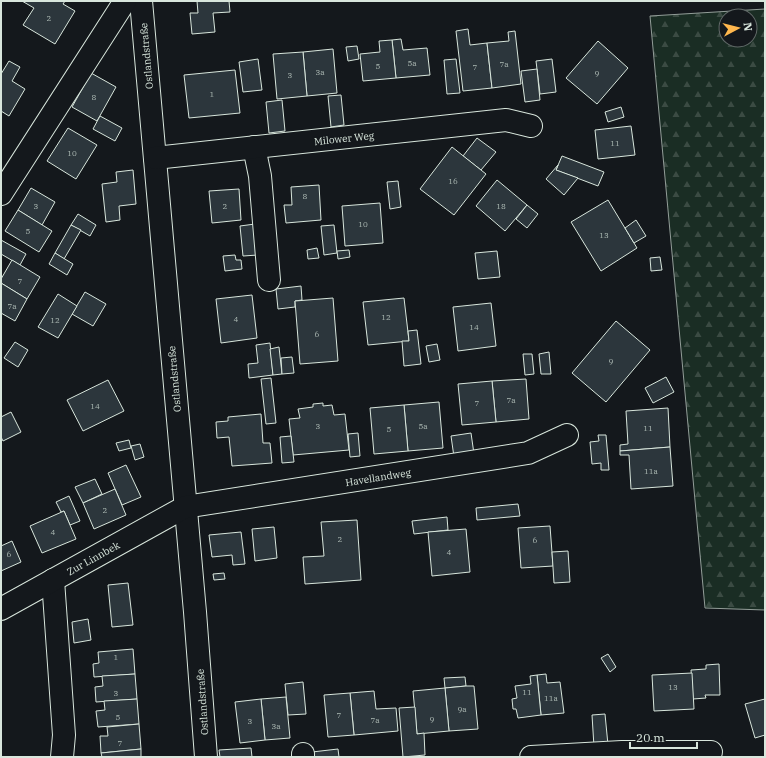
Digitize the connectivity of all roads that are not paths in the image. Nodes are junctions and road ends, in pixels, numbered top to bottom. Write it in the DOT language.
graph roads {
  1 [pos="126,1"];
  2 [pos="141,1"];
  3 [pos="531,126"];
  4 [pos="254,147"];
  5 [pos="156,158"];
  6 [pos="1,194"];
  7 [pos="269,280"];
  8 [pos="567,435"];
  9 [pos="185,507"];
  10 [pos="53,580"];
  11 [pos="1,609"];
  12 [pos="711,752"];
  13 [pos="62,757"];
  14 [pos="206,757"];
  15 [pos="531,757"];
  1 -- 6 [label="street"];
  2 -- 5 [label="street, Ostlandstraße"];
  3 -- 4 [label="street, Milower Weg"];
  4 -- 5 [label="street, Milower Weg"];
  4 -- 7 [label="street"];
  5 -- 9 [label="street, Ostlandstraße"];
  8 -- 9 [label="street, Havellandweg"];
  9 -- 10 [label="street, Zur Linnbek"];
  9 -- 14 [label="street, Ostlandstraße"];
  10 -- 11 [label="street, Zur Linnbek"];
  10 -- 13 [label="street"];
  12 -- 15 [label="street"];
}
